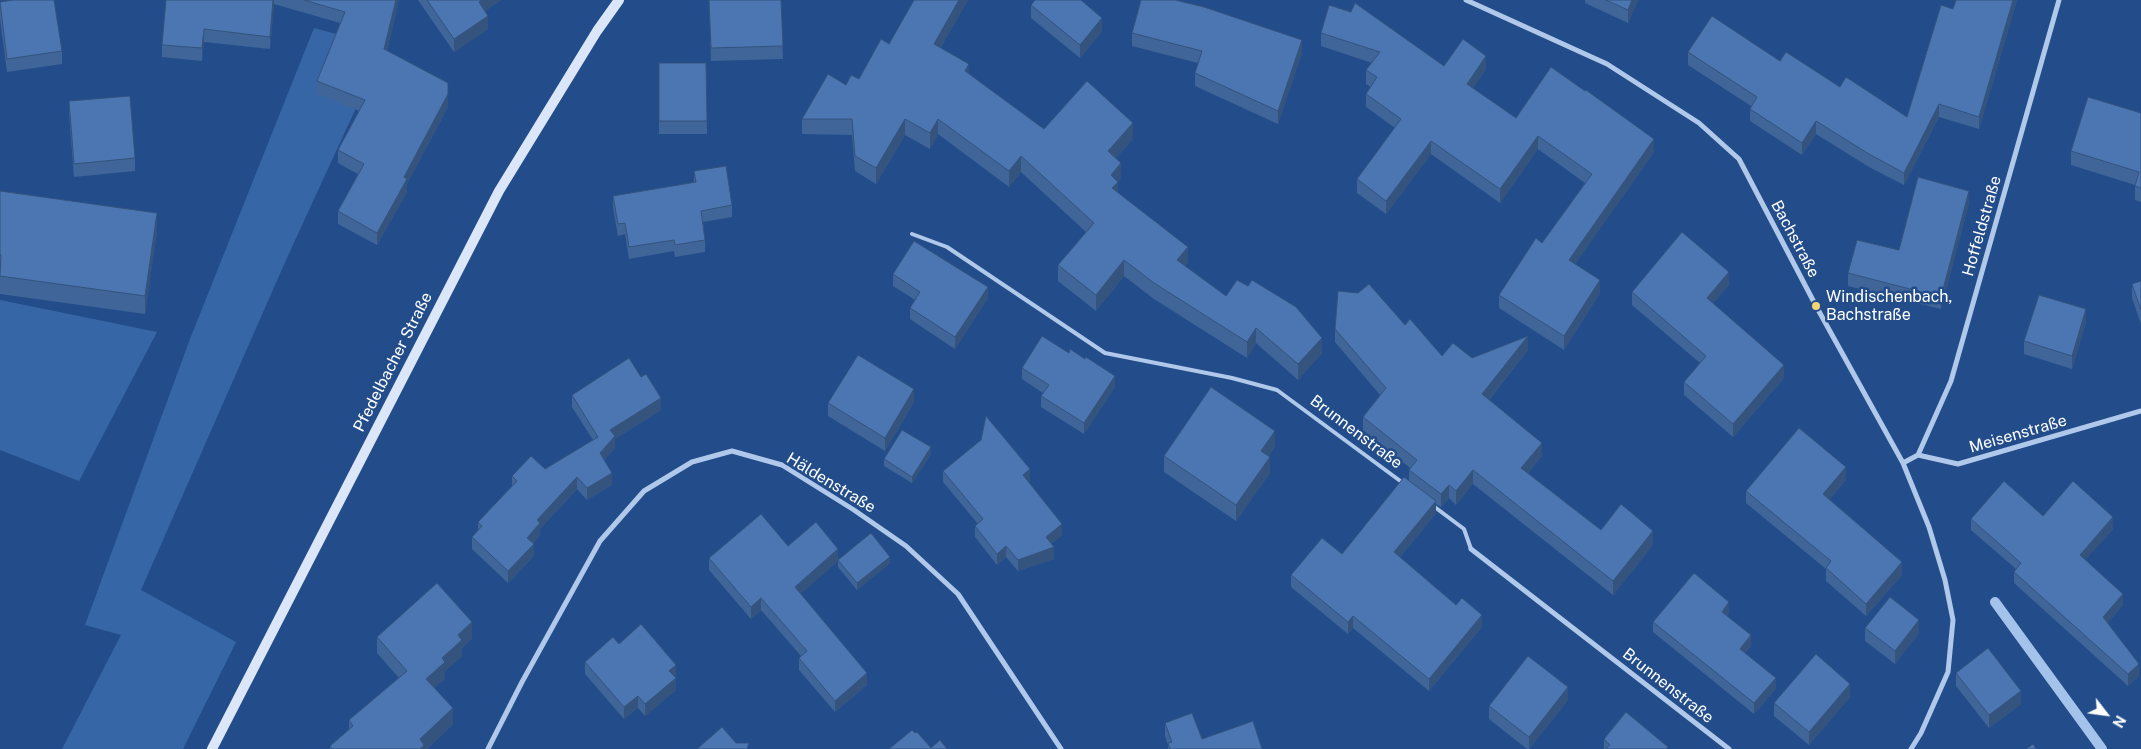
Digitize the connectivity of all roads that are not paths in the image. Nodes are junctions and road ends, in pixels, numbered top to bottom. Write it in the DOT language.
graph roads {
  1 [pos="619,0"];
  2 [pos="1466,0"];
  3 [pos="2059,0"];
  4 [pos="912,234"];
  5 [pos="2141,412"];
  6 [pos="1918,455"];
  7 [pos="1903,462"];
  8 [pos="1410,489"];
  9 [pos="1426,500"];
  10 [pos="1471,548"];
  11 [pos="212,749"];
  12 [pos="488,749"];
  13 [pos="1061,749"];
  14 [pos="1729,749"];
  15 [pos="1911,749"];
  1 -- 11 [label="street, Pfedelbacher Straße"];
  2 -- 7 [label="street, Bachstraße"];
  3 -- 6 [label="street, Hoffeldstraße"];
  4 -- 8 [label="lane, Brunnenstraße"];
  5 -- 6 [label="street, Meisenstraße"];
  6 -- 7 [label="street"];
  7 -- 15 [label="street, Bachstraße"];
  9 -- 10 [label="lane, Brunnenstraße"];
  10 -- 14 [label="street, Brunnenstraße"];
  12 -- 13 [label="street, Häldenstraße"];
}
